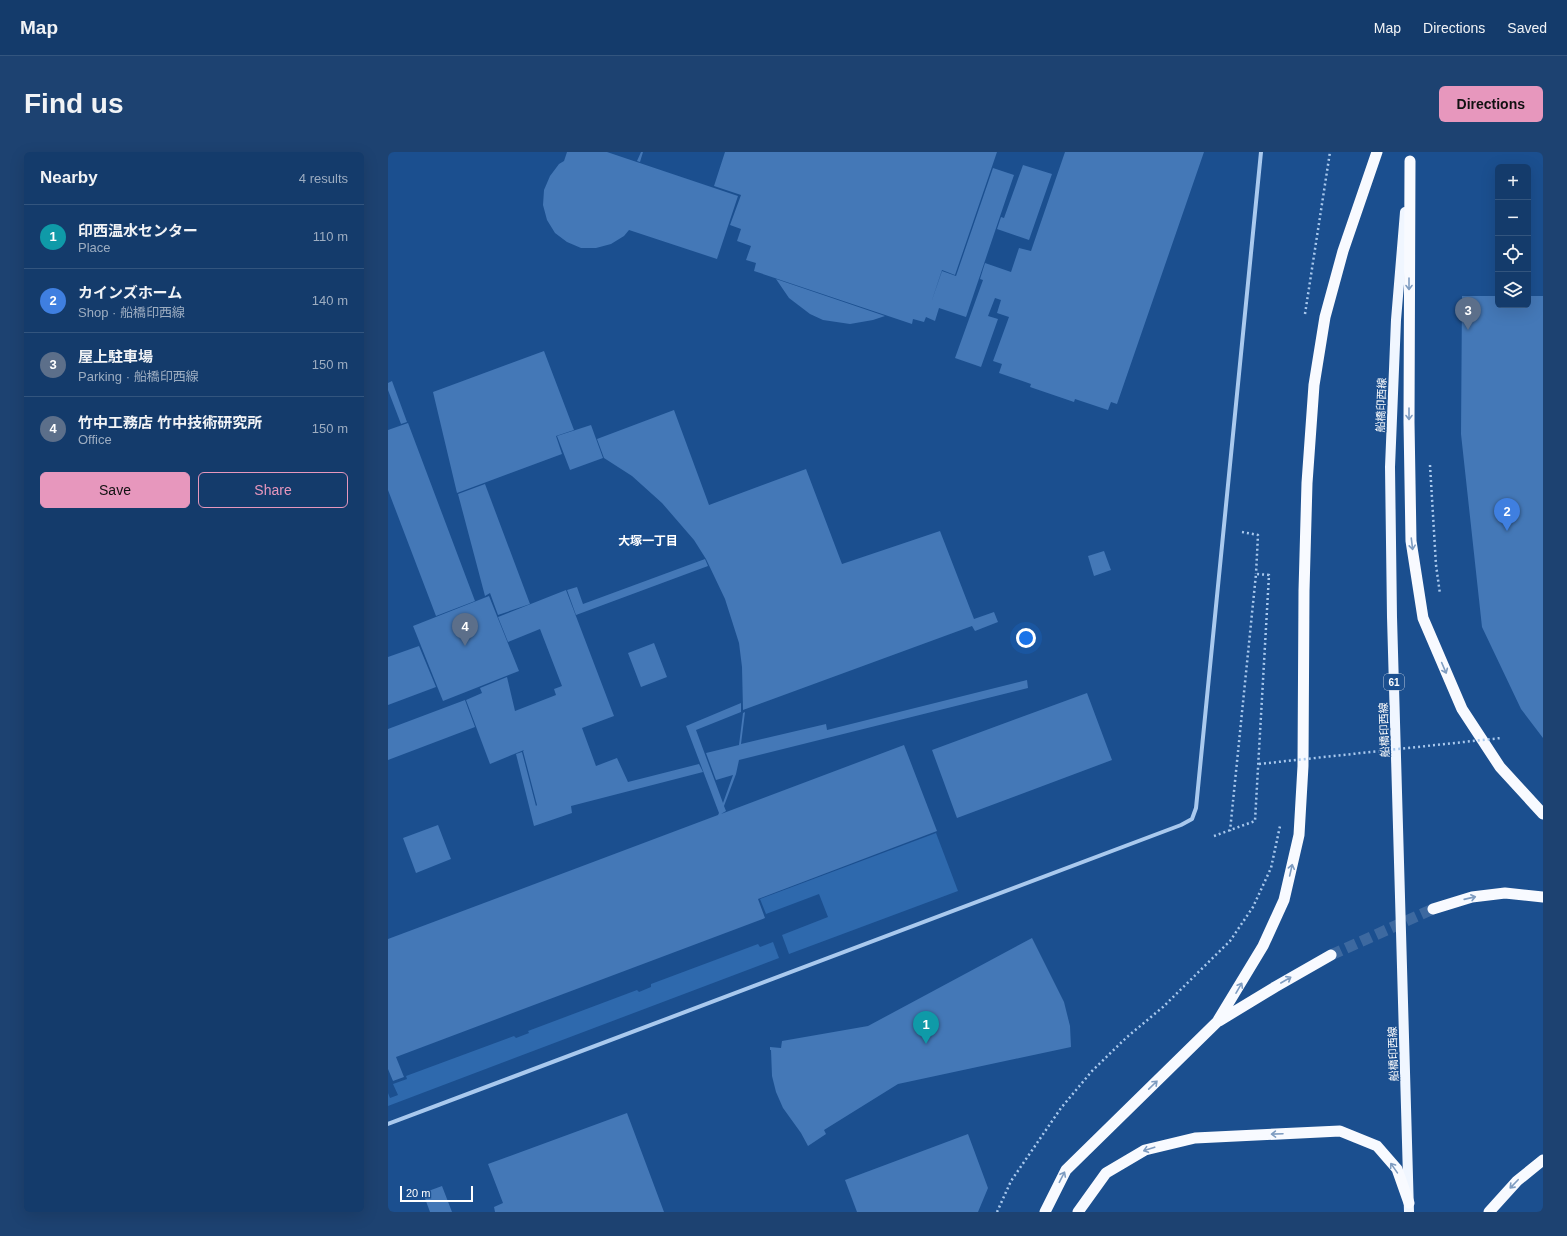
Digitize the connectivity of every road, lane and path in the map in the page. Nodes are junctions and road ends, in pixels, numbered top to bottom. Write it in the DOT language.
graph roads {
  1 [pos="1261,152"];
  2 [pos="1330,152"];
  3 [pos="1378,152"];
  4 [pos="1410,156"];
  5 [pos="1304,320"];
  6 [pos="1429,458"];
  7 [pos="1242,532"];
  8 [pos="1256,574"];
  9 [pos="1440,601"];
  10 [pos="1496,732"];
  11 [pos="1501,738"];
  12 [pos="1505,744"];
  13 [pos="1288,758"];
  14 [pos="1259,764"];
  15 [pos="1288,765"];
  16 [pos="1543,814"];
  17 [pos="1280,824"];
  18 [pos="1230,831"];
  19 [pos="1214,836"];
  20 [pos="1543,897"];
  21 [pos="1433,909"];
  22 [pos="1331,955"];
  23 [pos="1217,1022"];
  24 [pos="388,1124"];
  25 [pos="1543,1160"];
  26 [pos="1409,1208"];
  27 [pos="997,1212"];
  28 [pos="1045,1212"];
  29 [pos="1078,1212"];
  30 [pos="1489,1212"];
  1 -- 24 [label="street"];
  2 -- 5 [label="path"];
  23 -- 3 [label="highway, one-way"];
  4 -- 16 [label="highway, one-way"];
  4 -- 26 [label="main road, 船橋印西線 / 61"];
  6 -- 9 [label="path"];
  7 -- 8 [label="path"];
  8 -- 14 [label="path"];
  8 -- 18 [label="path"];
  10 -- 11 [label="path"];
  11 -- 12 [label="path"];
  11 -- 14 [label="path, bridge"];
  13 -- 15 [label="path"];
  14 -- 18 [label="path"];
  17 -- 27 [label="path"];
  18 -- 19 [label="path"];
  21 -- 20 [label="highway, one-way"];
  23 -- 22 [label="highway, one-way"];
  28 -- 23 [label="highway, one-way"];
  25 -- 30 [label="highway, one-way"];
  26 -- 29 [label="highway, one-way"];
}
